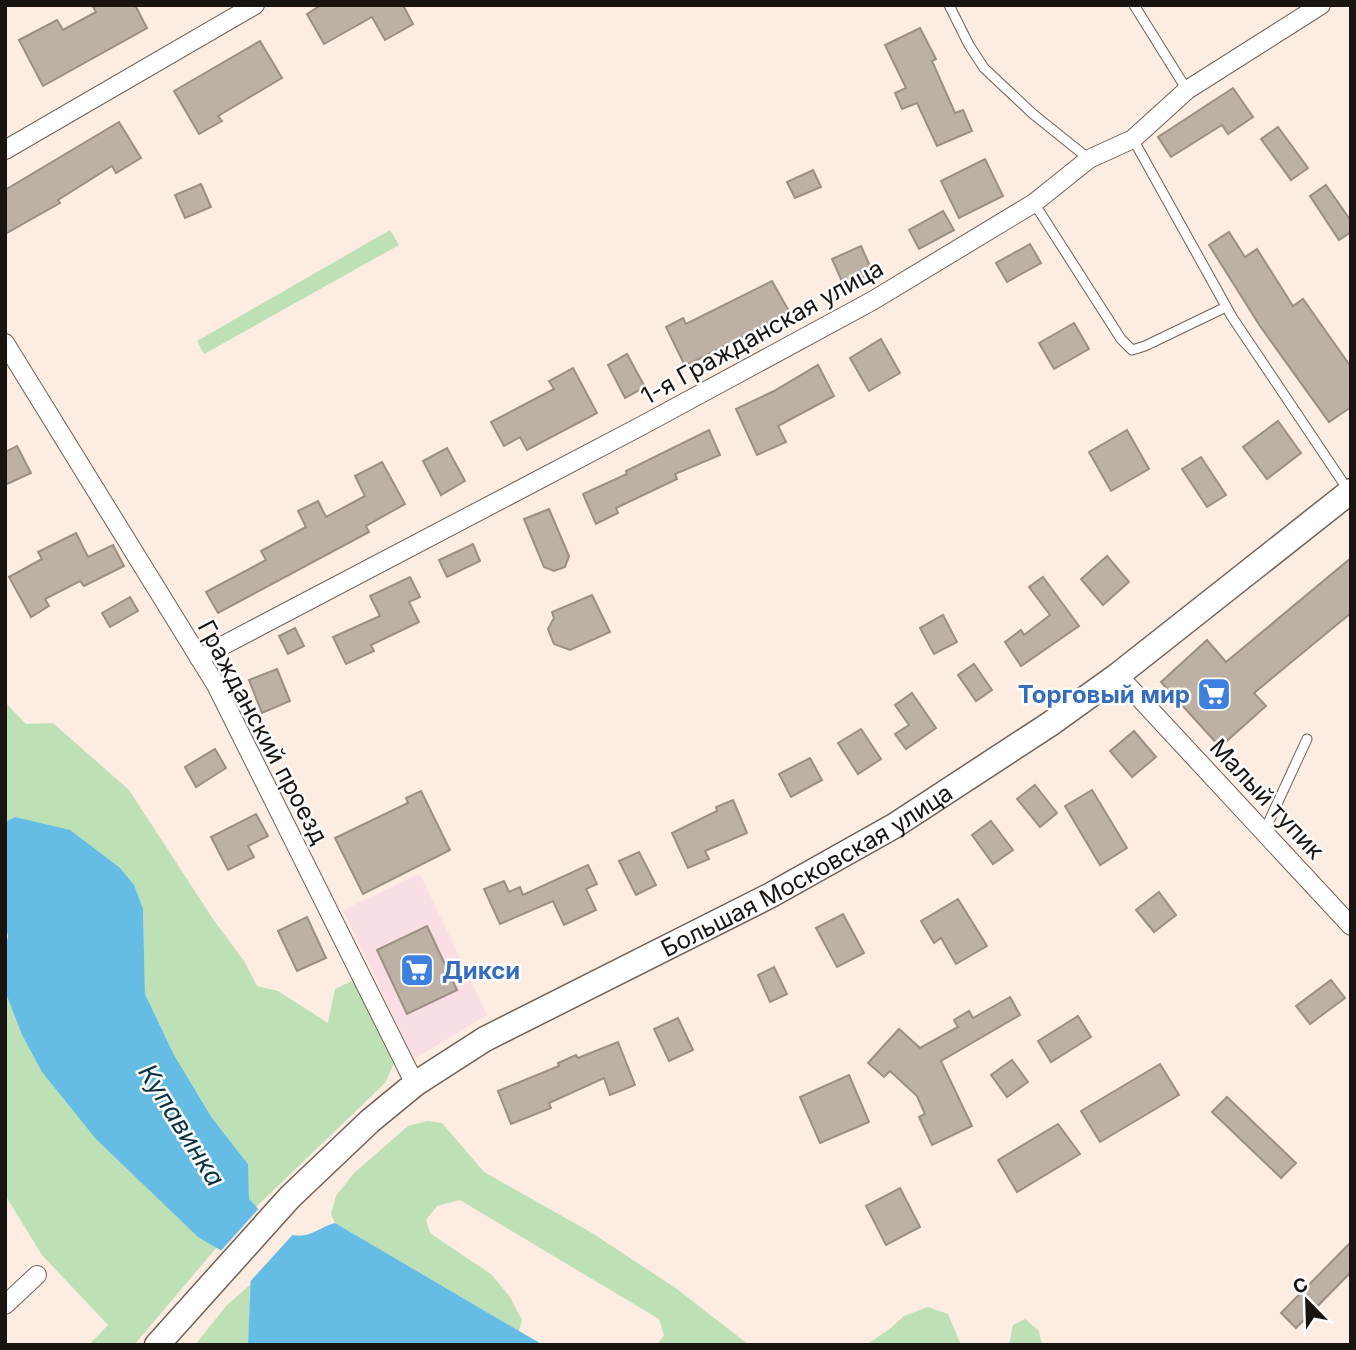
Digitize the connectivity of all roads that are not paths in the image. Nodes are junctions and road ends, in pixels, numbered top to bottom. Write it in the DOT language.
graph roads {
  1 [pos="255,5"];
  2 [pos="949,5"];
  3 [pos="1134,5"];
  4 [pos="1321,5"];
  5 [pos="1187,90"];
  6 [pos="1133,139"];
  7 [pos="5,150"];
  8 [pos="1088,159"];
  9 [pos="1034,203"];
  10 [pos="1226,307"];
  11 [pos="5,342"];
  12 [pos="1350,492"];
  13 [pos="199,658"];
  14 [pos="1118,675"];
  15 [pos="1307,739"];
  16 [pos="1264,832"];
  17 [pos="1351,926"];
  18 [pos="415,1084"];
  19 [pos="37,1275"];
  20 [pos="5,1305"];
  21 [pos="157,1345"];
  1 -- 7 [label="street"];
  2 -- 8 [label="lane"];
  3 -- 5 [label="lane"];
  4 -- 5 [label="street, 1-я Гражданская улица"];
  5 -- 6 [label="street, 1-я Гражданская улица"];
  6 -- 8 [label="street, 1-я Гражданская улица"];
  6 -- 10 [label="lane"];
  8 -- 9 [label="street, 1-я Гражданская улица"];
  9 -- 10 [label="lane"];
  9 -- 13 [label="street, 1-я Гражданская улица"];
  10 -- 12 [label="lane"];
  11 -- 13 [label="street, Гражданский проезд"];
  12 -- 14 [label="main road, Большая Московская улица"];
  13 -- 18 [label="street, Гражданский проезд"];
  14 -- 16 [label="street, Малый тупик"];
  14 -- 18 [label="main road, Большая Московская улица"];
  15 -- 16 [label="lane"];
  16 -- 17 [label="street, Малый тупик"];
  18 -- 21 [label="main road, Большая Московская улица"];
  19 -- 20 [label="street"];
}
